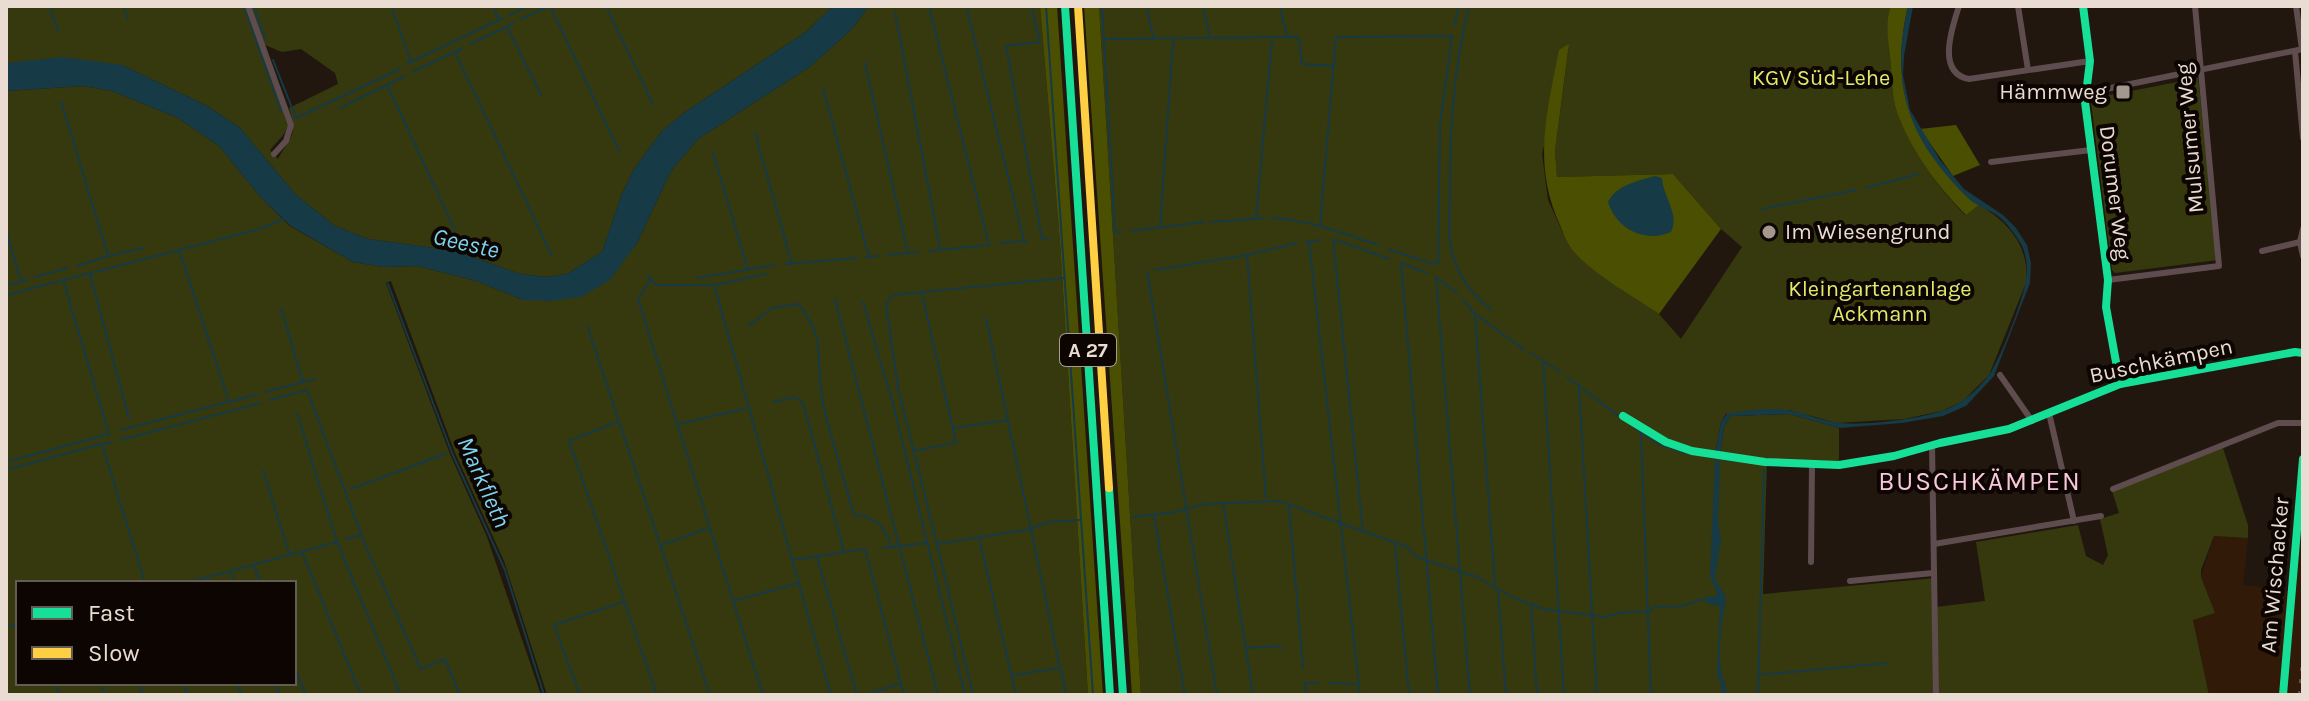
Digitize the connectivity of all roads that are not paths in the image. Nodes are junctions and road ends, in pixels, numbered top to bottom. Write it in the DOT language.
graph roads {
  1 [pos="248,6"];
  2 [pos="1065,6"];
  3 [pos="1078,6"];
  4 [pos="1959,6"];
  5 [pos="2018,6"];
  6 [pos="2083,6"];
  7 [pos="2195,6"];
  8 [pos="2296,6"];
  9 [pos="2300,50"];
  10 [pos="2090,61"];
  11 [pos="2028,70"];
  12 [pos="2202,70"];
  13 [pos="2086,93"];
  14 [pos="2303,138"];
  15 [pos="2091,150"];
  16 [pos="274,154"];
  17 [pos="1991,162"];
  18 [pos="2303,229"];
  19 [pos="2300,242"];
  20 [pos="2262,251"];
  21 [pos="2303,256"];
  22 [pos="2108,280"];
  23 [pos="2303,353"];
  24 [pos="2000,375"];
  25 [pos="2120,384"];
  26 [pos="2049,413"];
  27 [pos="1623,416"];
  28 [pos="2032,421"];
  29 [pos="2303,423"];
  30 [pos="1932,445"];
  31 [pos="2303,459"];
  32 [pos="1812,465"];
  33 [pos="2113,489"];
  34 [pos="2101,516"];
  35 [pos="2074,521"];
  36 [pos="1934,544"];
  37 [pos="1811,562"];
  38 [pos="1933,573"];
  39 [pos="1850,581"];
  40 [pos="1110,695"];
  41 [pos="1123,695"];
  42 [pos="1936,695"];
  43 [pos="2283,695"];
  1 -- 16 [label="street"];
  2 -- 40 [label="main road, A 27"];
  3 -- 41 [label="main road, A 27"];
  4 -- 11 [label="street"];
  5 -- 11 [label="street"];
  6 -- 10 [label="main road, Dorumer Weg"];
  7 -- 12 [label="street, Mulsumer Weg"];
  8 -- 9 [label="street"];
  9 -- 12 [label="street"];
  9 -- 14 [label="street"];
  10 -- 11 [label="street"];
  10 -- 13 [label="main road, Dorumer Weg"];
  12 -- 13 [label="street"];
  12 -- 22 [label="street, Mulsumer Weg"];
  13 -- 15 [label="main road, Dorumer Weg"];
  15 -- 17 [label="street"];
  15 -- 22 [label="main road, Dorumer Weg"];
  18 -- 19 [label="street"];
  19 -- 20 [label="street"];
  19 -- 21 [label="street"];
  22 -- 25 [label="main road, Dorumer Weg"];
  23 -- 25 [label="main road, Buschkämpen"];
  24 -- 28 [label="street"];
  25 -- 26 [label="main road, Buschkämpen"];
  26 -- 28 [label="main road, Buschkämpen"];
  26 -- 35 [label="street"];
  27 -- 32 [label="main road, Buschkämpen"];
  28 -- 30 [label="main road, Buschkämpen"];
  29 -- 33 [label="street"];
  30 -- 32 [label="main road, Buschkämpen"];
  30 -- 36 [label="street"];
  31 -- 43 [label="main road, Am Wischacker"];
  32 -- 37 [label="street"];
  34 -- 35 [label="street"];
  35 -- 36 [label="street"];
  36 -- 38 [label="street"];
  38 -- 39 [label="street"];
  38 -- 42 [label="street"];
}
